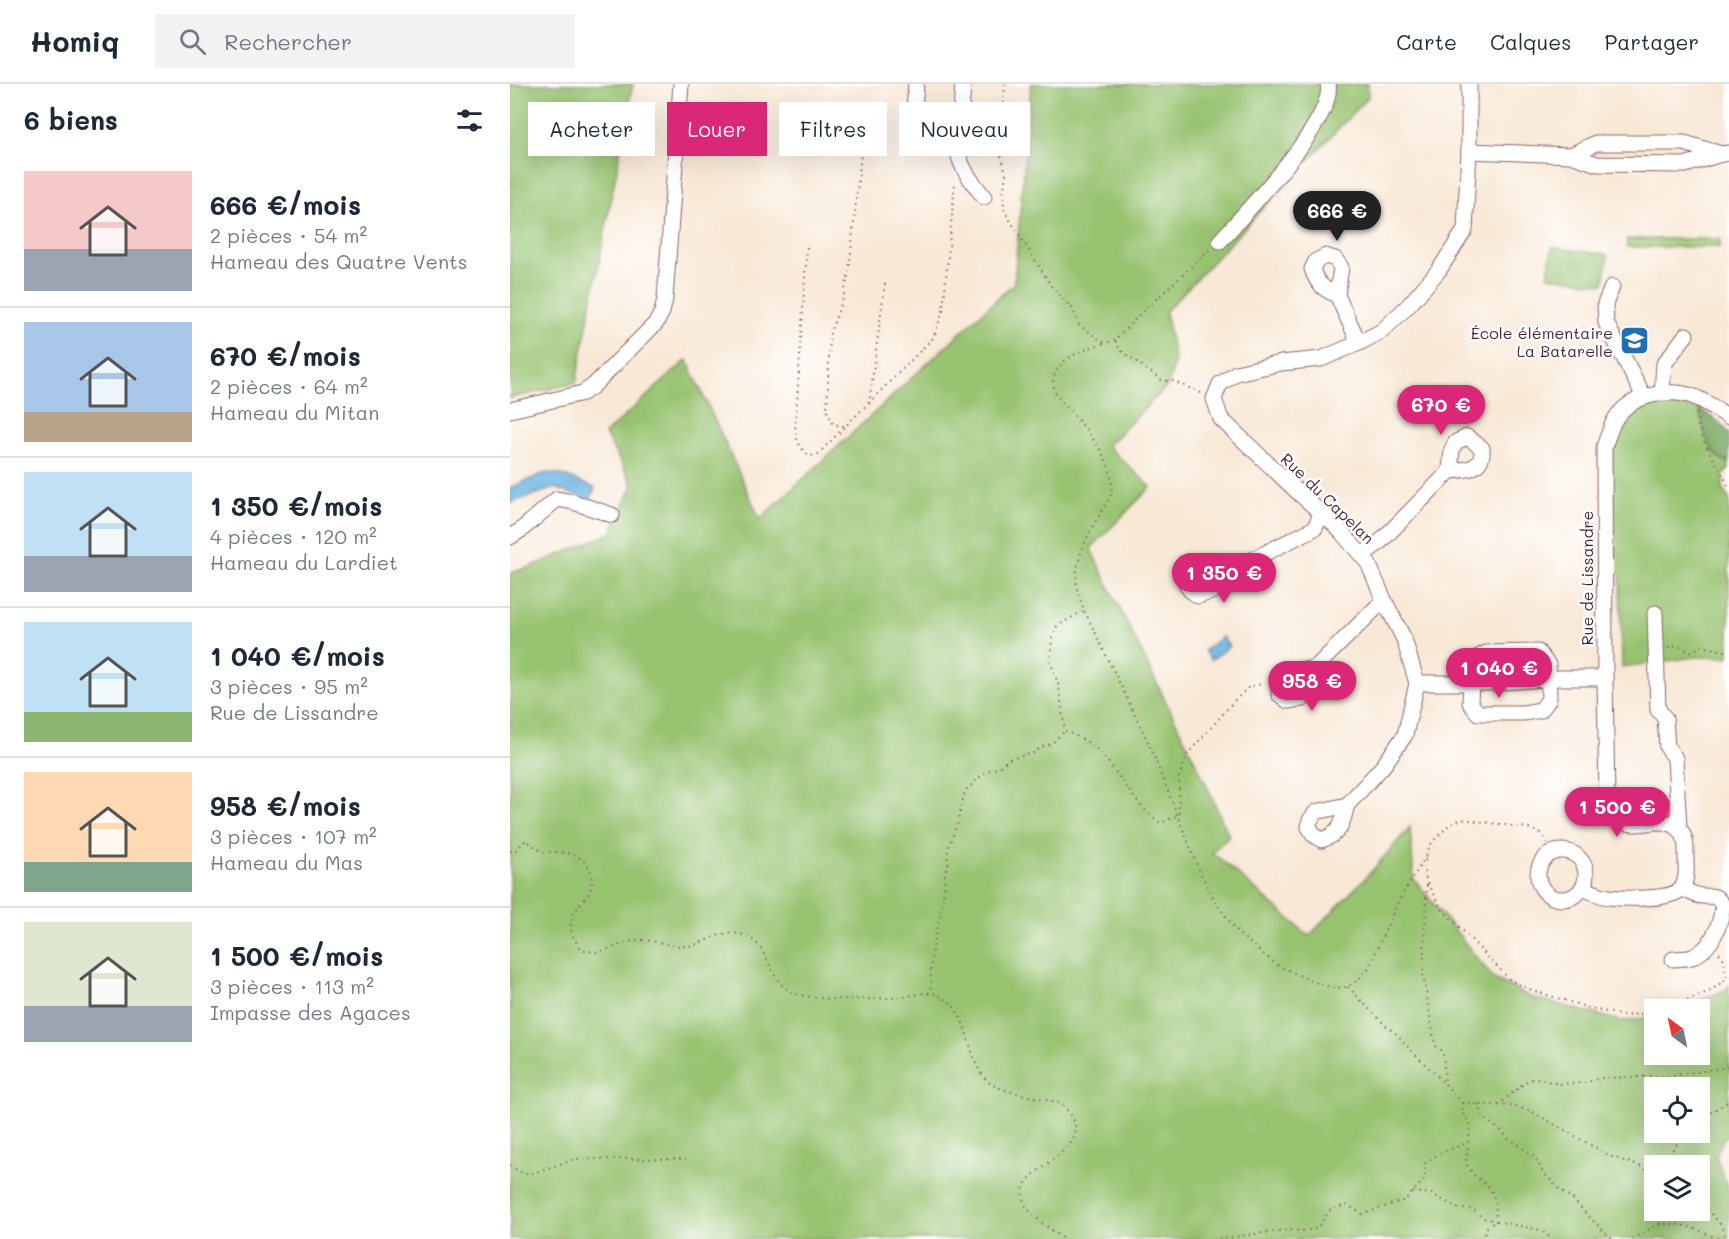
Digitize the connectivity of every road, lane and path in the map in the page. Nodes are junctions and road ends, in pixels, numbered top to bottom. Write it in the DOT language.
graph roads {
  1 [pos="681,84"];
  2 [pos="916,84"];
  3 [pos="963,84"];
  4 [pos="1005,84"];
  5 [pos="1328,84"];
  6 [pos="1469,84"];
  7 [pos="915,102"];
  8 [pos="1470,151"];
  9 [pos="1725,154"];
  10 [pos="1570,155"];
  11 [pos="861,156"];
  12 [pos="955,180"];
  13 [pos="984,196"];
  14 [pos="1220,241"];
  15 [pos="807,247"];
  16 [pos="885,283"];
  17 [pos="1612,287"];
  18 [pos="1336,295"];
  19 [pos="1686,335"];
  20 [pos="1115,340"];
  21 [pos="1105,343"];
  22 [pos="1359,343"];
  23 [pos="1191,389"];
  24 [pos="1662,393"];
  25 [pos="1644,397"];
  26 [pos="1696,398"];
  27 [pos="868,404"];
  28 [pos="510,411"];
  29 [pos="1729,417"];
  30 [pos="847,425"];
  31 [pos="1450,471"];
  32 [pos="1729,488"];
  33 [pos="1321,513"];
  34 [pos="612,515"];
  35 [pos="510,537"];
  36 [pos="1362,555"];
  37 [pos="1228,572"];
  38 [pos="1384,600"];
  39 [pos="1084,610"];
  40 [pos="1655,613"];
  41 [pos="1657,651"];
  42 [pos="1729,652"];
  43 [pos="1314,669"];
  44 [pos="1605,678"];
  45 [pos="1549,679"];
  46 [pos="1279,682"];
  47 [pos="1416,683"];
  48 [pos="1470,683"];
  49 [pos="1065,731"];
  50 [pos="1347,805"];
  51 [pos="1179,815"];
  52 [pos="1679,828"];
  53 [pos="510,850"];
  54 [pos="1553,854"];
  55 [pos="1426,856"];
  56 [pos="1427,883"];
  57 [pos="1582,888"];
  58 [pos="1682,888"];
  59 [pos="1708,944"];
  60 [pos="1672,959"];
  61 [pos="1728,978"];
  62 [pos="1347,987"];
  63 [pos="928,994"];
  64 [pos="1691,999"];
  65 [pos="1644,1013"];
  66 [pos="1729,1067"];
  67 [pos="1445,1084"];
  68 [pos="1729,1101"];
  69 [pos="1462,1103"];
  70 [pos="1478,1104"];
  71 [pos="1498,1105"];
  72 [pos="1710,1113"];
  73 [pos="1468,1142"];
  74 [pos="1678,1143"];
  75 [pos="1669,1155"];
  76 [pos="686,1159"];
  77 [pos="510,1166"];
  78 [pos="1644,1168"];
  79 [pos="1413,1192"];
  80 [pos="1710,1212"];
  81 [pos="1496,1221"];
  82 [pos="1662,1221"];
  83 [pos="1659,1224"];
  84 [pos="1064,1239"];
  85 [pos="1219,1239"];
  86 [pos="1483,1239"];
  87 [pos="1553,1239"];
  88 [pos="1612,1239"];
  89 [pos="1632,1239"];
  90 [pos="1719,1239"];
  91 [pos="1726,1239"];
  1 -- 28 [label="street"];
  2 -- 7 [label="street"];
  3 -- 13 [label="street"];
  4 -- 21 [label="path"];
  5 -- 14 [label="street"];
  6 -- 8 [label="street"];
  8 -- 10 [label="street"];
  8 -- 22 [label="street"];
  9 -- 10 [label="street"];
  9 -- 10 [label="street"];
  11 -- 30 [label="path"];
  12 -- 27 [label="path"];
  14 -- 20 [label="path"];
  15 -- 30 [label="path"];
  16 -- 27 [label="path"];
  17 -- 25 [label="street"];
  18 -- 22 [label="street"];
  19 -- 24 [label="street"];
  20 -- 21 [label="path"];
  20 -- 23 [label="path"];
  21 -- 39 [label="path"];
  22 -- 33 [label="street, Rue du Capelan"];
  24 -- 25 [label="street, Rue de Lissandre"];
  24 -- 26 [label="street, Rue de Lissandre"];
  25 -- 44 [label="street, Rue de Lissandre"];
  26 -- 29 [label="street, Rue de Lissandre"];
  26 -- 32 [label="path"];
  27 -- 30 [label="path"];
  31 -- 36 [label="street"];
  33 -- 36 [label="street, Rue du Capelan"];
  33 -- 37 [label="street"];
  34 -- 35 [label="street"];
  36 -- 38 [label="street, Rue du Capelan"];
  38 -- 43 [label="street"];
  38 -- 47 [label="street, Rue du Capelan"];
  39 -- 49 [label="path"];
  39 -- 51 [label="path"];
  40 -- 41 [label="street"];
  41 -- 42 [label="path"];
  41 -- 52 [label="street"];
  43 -- 46 [label="street"];
  43 -- 46 [label="street"];
  44 -- 45 [label="street"];
  44 -- 52 [label="street, Rue de Lissandre"];
  45 -- 48 [label="street"];
  45 -- 48 [label="street"];
  45 -- 48 [label="street"];
  46 -- 51 [label="path"];
  47 -- 48 [label="street"];
  47 -- 50 [label="street, Rue du Capelan"];
  49 -- 51 [label="path"];
  49 -- 63 [label="path"];
  51 -- 62 [label="path"];
  52 -- 58 [label="street"];
  53 -- 63 [label="path"];
  54 -- 55 [label="path"];
  54 -- 57 [label="street"];
  54 -- 57 [label="street"];
  55 -- 56 [label="path"];
  55 -- 62 [label="path"];
  56 -- 65 [label="path"];
  56 -- 67 [label="path"];
  57 -- 58 [label="street"];
  58 -- 59 [label="street"];
  59 -- 60 [label="street"];
  59 -- 61 [label="path"];
  61 -- 64 [label="path"];
  62 -- 67 [label="path"];
  63 -- 84 [label="path"];
  66 -- 71 [label="path"];
  67 -- 69 [label="path"];
  68 -- 72 [label="path"];
  69 -- 70 [label="path"];
  69 -- 73 [label="path"];
  70 -- 71 [label="path"];
  70 -- 88 [label="path"];
  71 -- 78 [label="path"];
  73 -- 79 [label="path"];
  73 -- 81 [label="path"];
  74 -- 75 [label="path"];
  76 -- 77 [label="path"];
  79 -- 81 [label="path"];
  79 -- 85 [label="path"];
  80 -- 91 [label="path"];
  81 -- 86 [label="path"];
  81 -- 87 [label="path"];
  82 -- 83 [label="path"];
  83 -- 89 [label="path"];
  83 -- 90 [label="path"];
}
